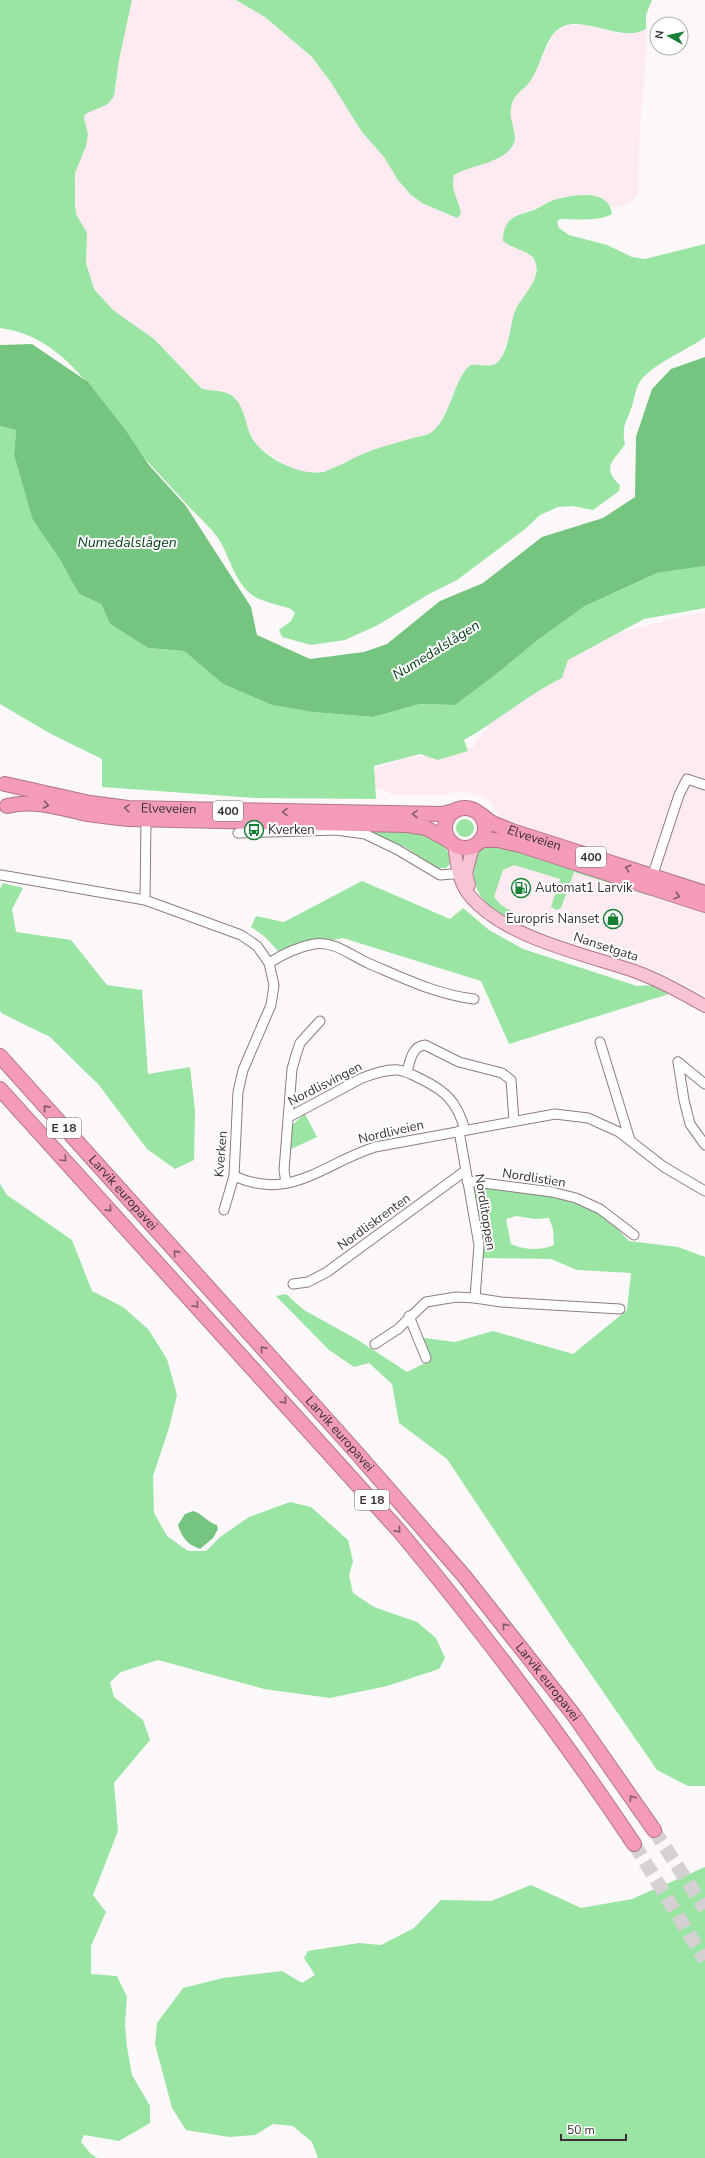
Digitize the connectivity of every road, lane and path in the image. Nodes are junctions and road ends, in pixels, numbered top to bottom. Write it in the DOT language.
graph roads {
  1 [pos="3,781"];
  2 [pos="705,784"];
  3 [pos="4,811"];
  4 [pos="454,812"];
  5 [pos="480,814"];
  6 [pos="146,820"];
  7 [pos="238,833"];
  8 [pos="452,843"];
  9 [pos="477,844"];
  10 [pos="462,873"];
  11 [pos="2,875"];
  12 [pos="651,882"];
  13 [pos="705,893"];
  14 [pos="145,900"];
  15 [pos="705,905"];
  16 [pos="269,963"];
  17 [pos="474,999"];
  18 [pos="705,1006"];
  19 [pos="320,1021"];
  20 [pos="600,1042"];
  21 [pos="0,1056"];
  22 [pos="407,1072"];
  23 [pos="705,1084"];
  24 [pos="0,1089"];
  25 [pos="289,1117"];
  26 [pos="514,1120"];
  27 [pos="462,1130"];
  28 [pos="630,1140"];
  29 [pos="705,1146"];
  30 [pos="465,1171"];
  31 [pos="234,1176"];
  32 [pos="467,1182"];
  33 [pos="286,1183"];
  34 [pos="705,1191"];
  35 [pos="224,1210"];
  36 [pos="634,1235"];
  37 [pos="293,1284"];
  38 [pos="476,1298"];
  39 [pos="620,1309"];
  40 [pos="409,1316"];
  41 [pos="375,1344"];
  42 [pos="426,1358"];
  43 [pos="654,1830"];
  44 [pos="634,1844"];
  1 -- 3 [label="highway, 400"];
  4 -- 1 [label="highway, Elveveien / 400, one-way"];
  2 -- 12 [label="street"];
  3 -- 6 [label="highway, Elveveien / 400, one-way"];
  4 -- 5 [label="highway, 400"];
  4 -- 8 [label="highway"];
  5 -- 9 [label="highway"];
  12 -- 5 [label="highway, Elveveien / 400, one-way"];
  6 -- 8 [label="highway, Elveveien / 400"];
  6 -- 14 [label="street"];
  7 -- 10 [label="street"];
  8 -- 9 [label="highway, 400"];
  8 -- 10 [label="main road, Nansetgata"];
  9 -- 10 [label="main road"];
  9 -- 12 [label="highway, Elveveien / 400"];
  10 -- 18 [label="main road, Nansetgata"];
  11 -- 14 [label="street, Kverken"];
  12 -- 13 [label="highway, Elveveien / 400"];
  12 -- 15 [label="highway, Elveveien / 400, one-way"];
  14 -- 16 [label="street, Kverken"];
  16 -- 17 [label="street"];
  16 -- 31 [label="street, Kverken"];
  19 -- 25 [label="street, Nordlisvingen"];
  20 -- 28 [label="street"];
  43 -- 21 [label="highway, Larvik europavei / E 18, one-way"];
  22 -- 25 [label="street, Nordlisvingen"];
  22 -- 26 [label="street"];
  22 -- 27 [label="street, Nordlisvingen"];
  23 -- 29 [label="street"];
  24 -- 44 [label="highway, Larvik europavei / E 18, one-way"];
  25 -- 33 [label="street, Nordlisvingen"];
  26 -- 27 [label="street, Nordliveien"];
  26 -- 28 [label="street, Nordliveien"];
  27 -- 30 [label="street, Nordlitoppen"];
  27 -- 33 [label="street, Nordliveien"];
  28 -- 34 [label="street, Nordliveien"];
  30 -- 32 [label="street, Nordlitoppen"];
  30 -- 37 [label="street, Nordliskrenten"];
  31 -- 33 [label="street, Nordliveien"];
  31 -- 35 [label="street, Kverken"];
  32 -- 36 [label="street, Nordlistien"];
  32 -- 38 [label="street, Nordlitoppen"];
  38 -- 39 [label="street"];
  38 -- 40 [label="street"];
  40 -- 41 [label="street"];
  40 -- 42 [label="street"];
}
